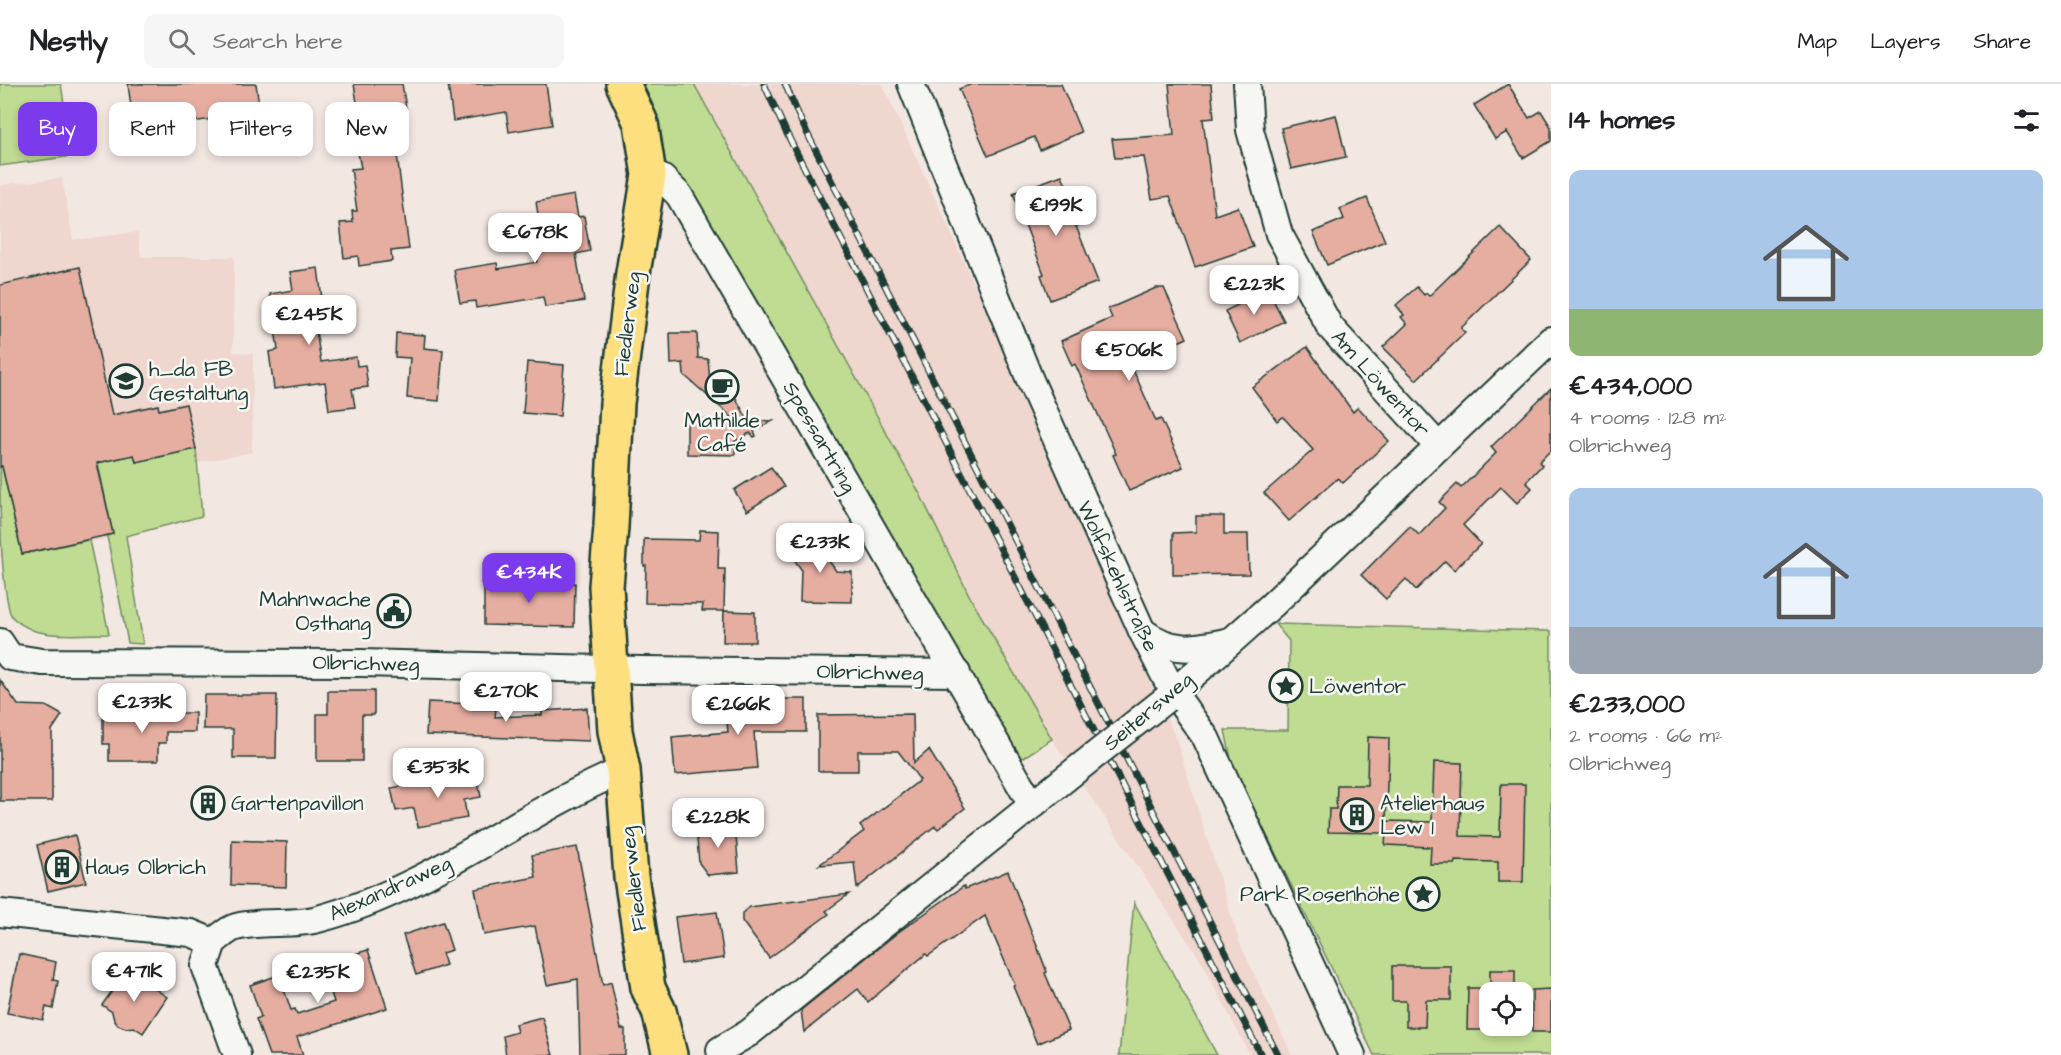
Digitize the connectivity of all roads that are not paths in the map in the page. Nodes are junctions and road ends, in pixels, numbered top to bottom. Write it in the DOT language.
graph roads {
  1 [pos="623,84"];
  2 [pos="911,84"];
  3 [pos="1247,84"];
  4 [pos="649,175"];
  5 [pos="1551,340"];
  6 [pos="1438,446"];
  7 [pos="1142,631"];
  8 [pos="1231,641"];
  9 [pos="0,642"];
  10 [pos="621,669"];
  11 [pos="957,673"];
  12 [pos="1169,695"];
  13 [pos="622,770"];
  14 [pos="1032,806"];
  15 [pos="0,913"];
  16 [pos="213,942"];
  17 [pos="648,988"];
  18 [pos="720,1050"];
  19 [pos="237,1055"];
  20 [pos="646,1055"];
  21 [pos="670,1055"];
  22 [pos="1352,1055"];
  1 -- 4 [label="main road, Fiedlerweg"];
  2 -- 7 [label="street, Wolfskehlstraße"];
  3 -- 6 [label="street, Am Löwentor"];
  4 -- 10 [label="main road, Fiedlerweg"];
  4 -- 11 [label="street, Spessartring"];
  5 -- 6 [label="street, Seitersweg"];
  6 -- 8 [label="street, Seitersweg"];
  7 -- 8 [label="street"];
  7 -- 12 [label="street, Wolfskehlstraße"];
  8 -- 12 [label="street, Seitersweg"];
  9 -- 10 [label="street, Olbrichweg"];
  10 -- 11 [label="street, Olbrichweg"];
  10 -- 13 [label="main road, Fiedlerweg"];
  11 -- 14 [label="street, Spessartring"];
  12 -- 14 [label="street, Seitersweg, bridge"];
  12 -- 22 [label="street, Wolfskehlstraße"];
  13 -- 16 [label="street, Alexandraweg"];
  13 -- 17 [label="main road, Fiedlerweg"];
  14 -- 18 [label="street, Seitersweg"];
  15 -- 16 [label="street"];
  16 -- 19 [label="street"];
  17 -- 20 [label="main road, Fiedlerweg"];
  17 -- 21 [label="main road, Fiedlerweg"];
}
